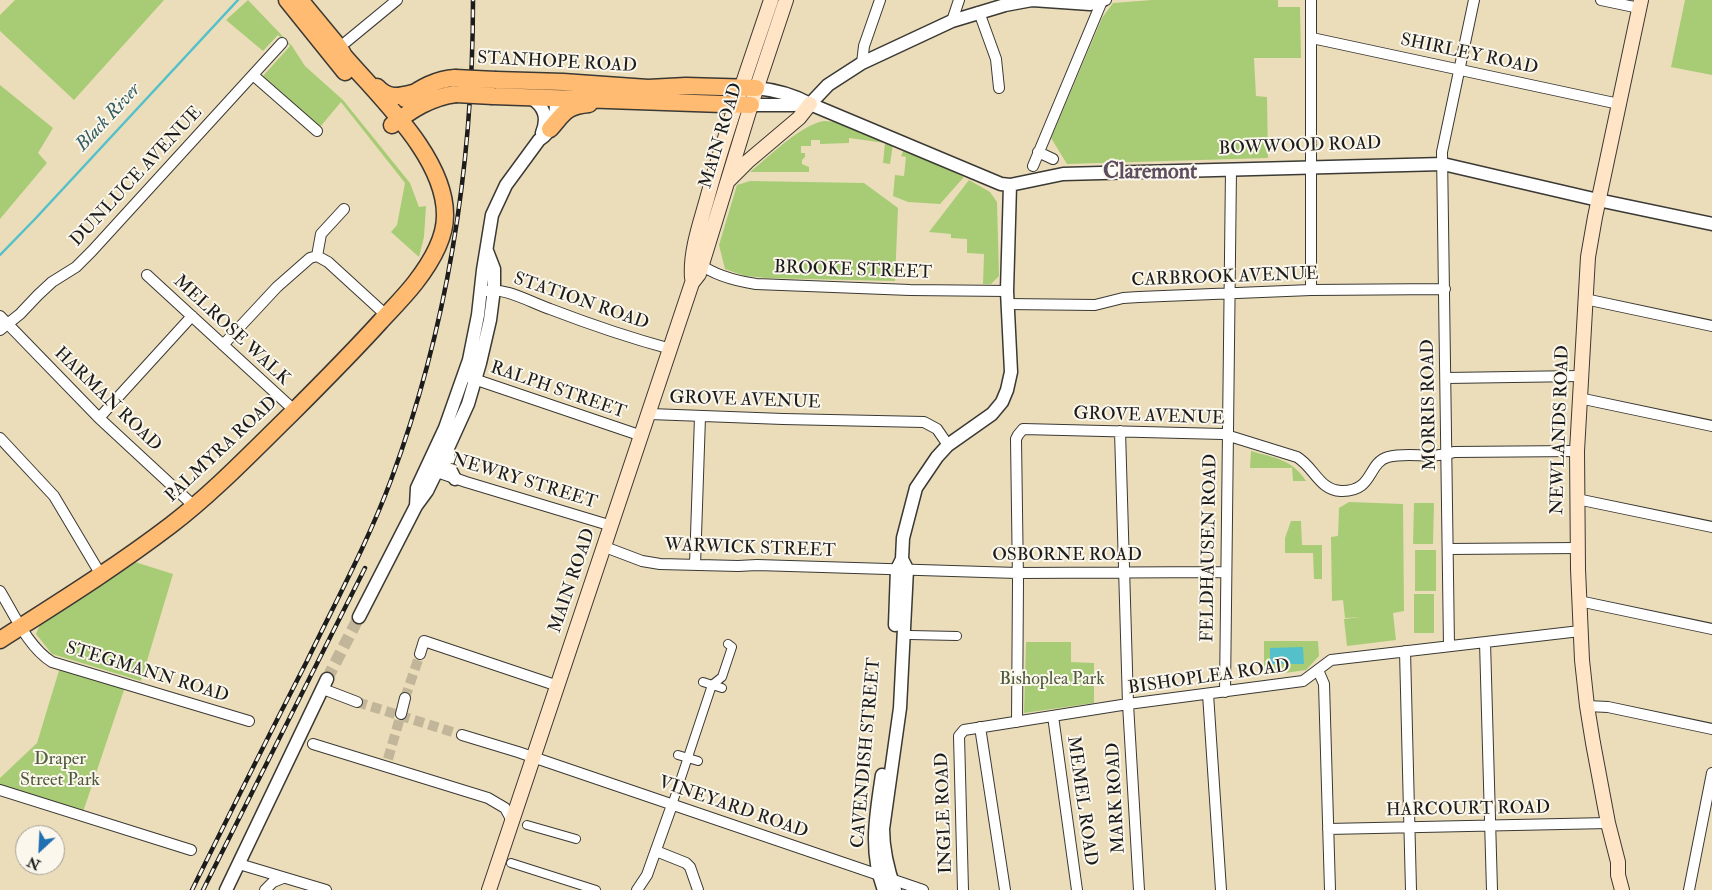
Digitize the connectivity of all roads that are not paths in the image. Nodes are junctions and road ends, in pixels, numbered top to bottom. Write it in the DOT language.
graph roads {
  1 [pos="287,0"];
  2 [pos="300,0"];
  3 [pos="397,0"];
  4 [pos="771,0"];
  5 [pos="786,0"];
  6 [pos="880,0"];
  7 [pos="959,0"];
  8 [pos="1104,0"];
  9 [pos="1311,0"];
  10 [pos="1474,0"];
  11 [pos="1601,0"];
  12 [pos="1640,4"];
  13 [pos="978,12"];
  14 [pos="952,21"];
  15 [pos="1312,38"];
  16 [pos="282,43"];
  17 [pos="343,45"];
  18 [pos="862,63"];
  19 [pos="1460,70"];
  20 [pos="253,75"];
  21 [pos="496,85"];
  22 [pos="456,86"];
  23 [pos="748,88"];
  24 [pos="999,88"];
  25 [pos="413,93"];
  26 [pos="531,98"];
  27 [pos="555,98"];
  28 [pos="623,99"];
  29 [pos="743,104"];
  30 [pos="810,104"];
  31 [pos="1619,104"];
  32 [pos="391,118"];
  33 [pos="317,131"];
  34 [pos="545,135"];
  35 [pos="1038,152"];
  36 [pos="1053,158"];
  37 [pos="1443,164"];
  38 [pos="1032,166"];
  39 [pos="1310,167"];
  40 [pos="1231,169"];
  41 [pos="727,181"];
  42 [pos="1010,185"];
  43 [pos="1598,200"];
  44 [pos="344,209"];
  45 [pos="1712,224"];
  46 [pos="435,249"];
  47 [pos="487,249"];
  48 [pos="317,256"];
  49 [pos="697,263"];
  50 [pos="147,275"];
  51 [pos="1445,288"];
  52 [pos="494,289"];
  53 [pos="1311,290"];
  54 [pos="1231,293"];
  55 [pos="481,296"];
  56 [pos="1007,298"];
  57 [pos="1585,299"];
  58 [pos="386,315"];
  59 [pos="192,316"];
  60 [pos="2,323"];
  61 [pos="1712,326"];
  62 [pos="223,345"];
  63 [pos="671,349"];
  64 [pos="1580,376"];
  65 [pos="470,378"];
  66 [pos="1446,378"];
  67 [pos="1579,398"];
  68 [pos="294,410"];
  69 [pos="650,414"];
  70 [pos="700,416"];
  71 [pos="99,418"];
  72 [pos="1712,426"];
  73 [pos="1120,431"];
  74 [pos="1229,435"];
  75 [pos="642,436"];
  76 [pos="0,438"];
  77 [pos="948,445"];
  78 [pos="448,448"];
  79 [pos="1577,451"];
  80 [pos="1447,454"];
  81 [pos="431,470"];
  82 [pos="455,479"];
  83 [pos="1577,499"];
  84 [pos="194,506"];
  85 [pos="612,526"];
  86 [pos="1712,527"];
  87 [pos="604,548"];
  88 [pos="1578,548"];
  89 [pos="1448,550"];
  90 [pos="695,565"];
  91 [pos="902,566"];
  92 [pos="1125,572"];
  93 [pos="1226,572"];
  94 [pos="1017,573"];
  95 [pos="102,575"];
  96 [pos="0,591"];
  97 [pos="1579,601"];
  98 [pos="359,617"];
  99 [pos="21,626"];
  100 [pos="1712,629"];
  101 [pos="1580,631"];
  102 [pos="910,635"];
  103 [pos="957,636"];
  104 [pos="0,640"];
  105 [pos="1485,642"];
  106 [pos="728,644"];
  107 [pos="1449,646"];
  108 [pos="1405,651"];
  109 [pos="420,654"];
  110 [pos="1318,670"];
  111 [pos="703,682"];
  112 [pos="325,684"];
  113 [pos="712,685"];
  114 [pos="558,686"];
  115 [pos="722,688"];
  116 [pos="1225,692"];
  117 [pos="1208,694"];
  118 [pos="405,698"];
  119 [pos="356,702"];
  120 [pos="1128,704"];
  121 [pos="1587,706"];
  122 [pos="401,714"];
  123 [pos="1053,716"];
  124 [pos="249,721"];
  125 [pos="1017,722"];
  126 [pos="980,727"];
  127 [pos="1712,728"];
  128 [pos="462,735"];
  129 [pos="959,736"];
  130 [pos="313,744"];
  131 [pos="678,755"];
  132 [pos="533,757"];
  133 [pos="688,758"];
  134 [pos="698,761"];
  135 [pos="1712,773"];
  136 [pos="0,790"];
  137 [pos="672,805"];
  138 [pos="512,821"];
  139 [pos="1608,823"];
  140 [pos="526,825"];
  141 [pos="1490,825"];
  142 [pos="1701,825"];
  143 [pos="1410,827"];
  144 [pos="1712,827"];
  145 [pos="1328,829"];
  146 [pos="576,839"];
  147 [pos="191,850"];
  148 [pos="656,850"];
  149 [pos="1618,862"];
  150 [pos="511,863"];
  151 [pos="239,864"];
  152 [pos="284,878"];
  153 [pos="888,883"];
  154 [pos="1688,889"];
  155 [pos="226,890"];
  156 [pos="265,890"];
  157 [pos="326,890"];
  158 [pos="489,890"];
  159 [pos="596,890"];
  160 [pos="637,890"];
  161 [pos="698,890"];
  162 [pos="922,890"];
  163 [pos="963,890"];
  164 [pos="1005,890"];
  165 [pos="1077,890"];
  166 [pos="1139,890"];
  167 [pos="1221,890"];
  168 [pos="1330,890"];
  169 [pos="1412,890"];
  170 [pos="1492,890"];
  171 [pos="1622,890"];
  172 [pos="1630,890"];
  1 -- 32 [label="main road"];
  2 -- 17 [label="main road"];
  3 -- 17 [label="street"];
  4 -- 23 [label="main road, MAIN ROAD"];
  5 -- 23 [label="main road, MAIN ROAD"];
  6 -- 18 [label="street"];
  7 -- 14 [label="street"];
  8 -- 13 [label="street"];
  8 -- 35 [label="street"];
  9 -- 15 [label="street"];
  10 -- 19 [label="street, MORRIS ROAD"];
  11 -- 12 [label="street"];
  12 -- 31 [label="main road, NEWLANDS ROAD"];
  13 -- 14 [label="street"];
  13 -- 24 [label="street"];
  14 -- 18 [label="street"];
  15 -- 19 [label="street, SHIRLEY ROAD"];
  15 -- 39 [label="street"];
  16 -- 20 [label="street, DUNLUCE AVENUE"];
  17 -- 25 [label="main road"];
  17 -- 32 [label="main road"];
  18 -- 30 [label="street"];
  19 -- 31 [label="street, SHIRLEY ROAD"];
  19 -- 37 [label="street, MORRIS ROAD"];
  20 -- 33 [label="street"];
  20 -- 60 [label="street, DUNLUCE AVENUE"];
  21 -- 22 [label="main road, STANHOPE ROAD, bridge"];
  21 -- 23 [label="main road, STANHOPE ROAD"];
  21 -- 26 [label="main road, STANHOPE ROAD"];
  21 -- 27 [label="main road"];
  22 -- 25 [label="main road, STANHOPE ROAD"];
  22 -- 32 [label="main road, STANHOPE ROAD"];
  23 -- 29 [label="main road, MAIN ROAD"];
  23 -- 30 [label="street, BOWWOOD ROAD"];
  25 -- 32 [label="main road, STANHOPE ROAD"];
  26 -- 27 [label="main road, STANHOPE ROAD"];
  26 -- 34 [label="street"];
  27 -- 28 [label="main road, STANHOPE ROAD"];
  27 -- 34 [label="street"];
  28 -- 29 [label="main road, STANHOPE ROAD"];
  28 -- 34 [label="main road"];
  29 -- 30 [label="street, BOWWOOD ROAD"];
  29 -- 41 [label="main road, MAIN ROAD"];
  29 -- 49 [label="main road, MAIN ROAD"];
  30 -- 41 [label="main road"];
  30 -- 42 [label="street, BOWWOOD ROAD"];
  31 -- 43 [label="main road, NEWLANDS ROAD"];
  32 -- 46 [label="main road"];
  32 -- 46 [label="main road, PALMYRA ROAD"];
  34 -- 47 [label="street"];
  35 -- 36 [label="street"];
  35 -- 38 [label="street"];
  37 -- 39 [label="street, BOWWOOD ROAD"];
  37 -- 43 [label="street, BOWWOOD ROAD"];
  37 -- 51 [label="street, MORRIS ROAD"];
  39 -- 40 [label="street, BOWWOOD ROAD"];
  39 -- 53 [label="street"];
  40 -- 42 [label="street, BOWWOOD ROAD"];
  40 -- 54 [label="street, FELDHAUSEN ROAD"];
  41 -- 49 [label="main road, MAIN ROAD"];
  42 -- 56 [label="street, CAVENDISH STREET"];
  43 -- 45 [label="street, BOWWOOD ROAD"];
  43 -- 57 [label="main road, NEWLANDS ROAD"];
  44 -- 48 [label="street"];
  46 -- 58 [label="main road, PALMYRA ROAD"];
  47 -- 52 [label="street"];
  47 -- 55 [label="street"];
  48 -- 58 [label="street"];
  48 -- 62 [label="street"];
  49 -- 56 [label="street, BROOKE STREET"];
  49 -- 63 [label="main road, MAIN ROAD"];
  50 -- 59 [label="street, MELROSE WALK"];
  51 -- 53 [label="street, CARBROOK AVENUE"];
  51 -- 66 [label="street, MORRIS ROAD"];
  52 -- 55 [label="street, STATION ROAD"];
  52 -- 63 [label="street, STATION ROAD"];
  52 -- 65 [label="street"];
  53 -- 54 [label="street, CARBROOK AVENUE"];
  54 -- 56 [label="street, CARBROOK AVENUE"];
  54 -- 74 [label="street, FELDHAUSEN ROAD"];
  55 -- 65 [label="street"];
  56 -- 77 [label="street, CAVENDISH STREET"];
  57 -- 61 [label="street"];
  57 -- 64 [label="main road, NEWLANDS ROAD"];
  58 -- 68 [label="main road, PALMYRA ROAD"];
  59 -- 62 [label="street, MELROSE WALK"];
  59 -- 71 [label="street"];
  60 -- 71 [label="street, HARMAN ROAD"];
  62 -- 68 [label="street, MELROSE WALK"];
  63 -- 69 [label="main road, MAIN ROAD"];
  64 -- 66 [label="street"];
  64 -- 67 [label="main road, NEWLANDS ROAD"];
  65 -- 75 [label="street, RALPH STREET"];
  65 -- 78 [label="street"];
  65 -- 81 [label="street"];
  66 -- 80 [label="street, MORRIS ROAD"];
  67 -- 72 [label="street"];
  67 -- 79 [label="main road, NEWLANDS ROAD"];
  68 -- 84 [label="main road, PALMYRA ROAD"];
  69 -- 70 [label="street, GROVE AVENUE"];
  69 -- 75 [label="main road, MAIN ROAD"];
  70 -- 77 [label="street, GROVE AVENUE"];
  70 -- 90 [label="street"];
  71 -- 84 [label="street, HARMAN ROAD"];
  73 -- 74 [label="street, GROVE AVENUE"];
  73 -- 92 [label="street, MARK ROAD"];
  73 -- 94 [label="street, GROVE AVENUE"];
  74 -- 80 [label="street, GROVE AVENUE"];
  74 -- 93 [label="street, FELDHAUSEN ROAD"];
  75 -- 85 [label="main road, MAIN ROAD"];
  76 -- 95 [label="street"];
  77 -- 91 [label="street, CAVENDISH STREET"];
  78 -- 81 [label="street"];
  78 -- 82 [label="street"];
  79 -- 80 [label="street, GROVE AVENUE"];
  79 -- 83 [label="main road, NEWLANDS ROAD"];
  80 -- 89 [label="street, MORRIS ROAD"];
  81 -- 82 [label="street, NEWRY STREET"];
  81 -- 98 [label="street"];
  82 -- 85 [label="street, NEWRY STREET"];
  83 -- 86 [label="street"];
  83 -- 88 [label="main road, NEWLANDS ROAD"];
  84 -- 95 [label="main road, PALMYRA ROAD"];
  85 -- 87 [label="main road, MAIN ROAD"];
  87 -- 90 [label="street, WARWICK STREET"];
  87 -- 114 [label="main road, MAIN ROAD"];
  88 -- 89 [label="street"];
  88 -- 97 [label="main road, NEWLANDS ROAD"];
  89 -- 107 [label="street, MORRIS ROAD"];
  90 -- 91 [label="street, WARWICK STREET"];
  91 -- 94 [label="street, OSBORNE ROAD"];
  91 -- 153 [label="street, CAVENDISH STREET"];
  92 -- 93 [label="street, OSBORNE ROAD"];
  92 -- 94 [label="street, OSBORNE ROAD"];
  92 -- 120 [label="street, MARK ROAD"];
  93 -- 116 [label="street, FELDHAUSEN ROAD"];
  94 -- 125 [label="street"];
  95 -- 99 [label="main road, PALMYRA ROAD"];
  96 -- 99 [label="street, STEGMANN ROAD"];
  97 -- 100 [label="street"];
  97 -- 101 [label="main road, NEWLANDS ROAD"];
  99 -- 104 [label="main road, PALMYRA ROAD"];
  99 -- 124 [label="street, STEGMANN ROAD"];
  101 -- 105 [label="street, BISHOPLEA ROAD"];
  101 -- 121 [label="main road, NEWLANDS ROAD"];
  102 -- 103 [label="street"];
  105 -- 107 [label="street, BISHOPLEA ROAD"];
  105 -- 141 [label="street"];
  106 -- 113 [label="street"];
  107 -- 108 [label="street, BISHOPLEA ROAD"];
  108 -- 110 [label="street, BISHOPLEA ROAD"];
  108 -- 143 [label="street"];
  109 -- 114 [label="street"];
  110 -- 116 [label="street, BISHOPLEA ROAD"];
  110 -- 145 [label="street"];
  111 -- 113 [label="street"];
  112 -- 119 [label="street"];
  112 -- 151 [label="street"];
  113 -- 115 [label="street"];
  113 -- 133 [label="street"];
  114 -- 132 [label="main road, MAIN ROAD"];
  116 -- 117 [label="street, BISHOPLEA ROAD"];
  117 -- 120 [label="street, BISHOPLEA ROAD"];
  117 -- 167 [label="street"];
  118 -- 122 [label="street"];
  120 -- 123 [label="street, BISHOPLEA ROAD"];
  120 -- 166 [label="street, MARK ROAD"];
  121 -- 127 [label="street"];
  121 -- 139 [label="main road, NEWLANDS ROAD"];
  123 -- 125 [label="street, BISHOPLEA ROAD"];
  123 -- 165 [label="street, MEMEL ROAD"];
  125 -- 126 [label="street, BISHOPLEA ROAD"];
  126 -- 129 [label="street, BISHOPLEA ROAD"];
  126 -- 164 [label="street"];
  128 -- 132 [label="street, VINEYARD ROAD"];
  129 -- 163 [label="street, INGLE ROAD"];
  130 -- 138 [label="street"];
  131 -- 133 [label="street"];
  132 -- 137 [label="street, VINEYARD ROAD"];
  132 -- 138 [label="main road, MAIN ROAD"];
  133 -- 134 [label="street"];
  133 -- 137 [label="street"];
  135 -- 142 [label="street"];
  136 -- 147 [label="street"];
  137 -- 148 [label="street"];
  137 -- 153 [label="street, VINEYARD ROAD"];
  138 -- 158 [label="main road, MAIN ROAD"];
  139 -- 141 [label="street, HARCOURT ROAD"];
  139 -- 149 [label="main road, NEWLANDS ROAD"];
  140 -- 146 [label="street"];
  141 -- 143 [label="street, HARCOURT ROAD"];
  141 -- 170 [label="street"];
  142 -- 144 [label="street"];
  142 -- 154 [label="street"];
  143 -- 145 [label="street, HARCOURT ROAD"];
  143 -- 169 [label="street"];
  145 -- 168 [label="street"];
  148 -- 160 [label="street"];
  148 -- 161 [label="street"];
  149 -- 171 [label="main road, NEWLANDS ROAD"];
  149 -- 172 [label="main road, NEWLANDS ROAD"];
  150 -- 159 [label="street"];
  151 -- 152 [label="street"];
  151 -- 155 [label="street"];
  152 -- 156 [label="street"];
  152 -- 157 [label="street"];
  153 -- 162 [label="street, VINEYARD ROAD"];
}
